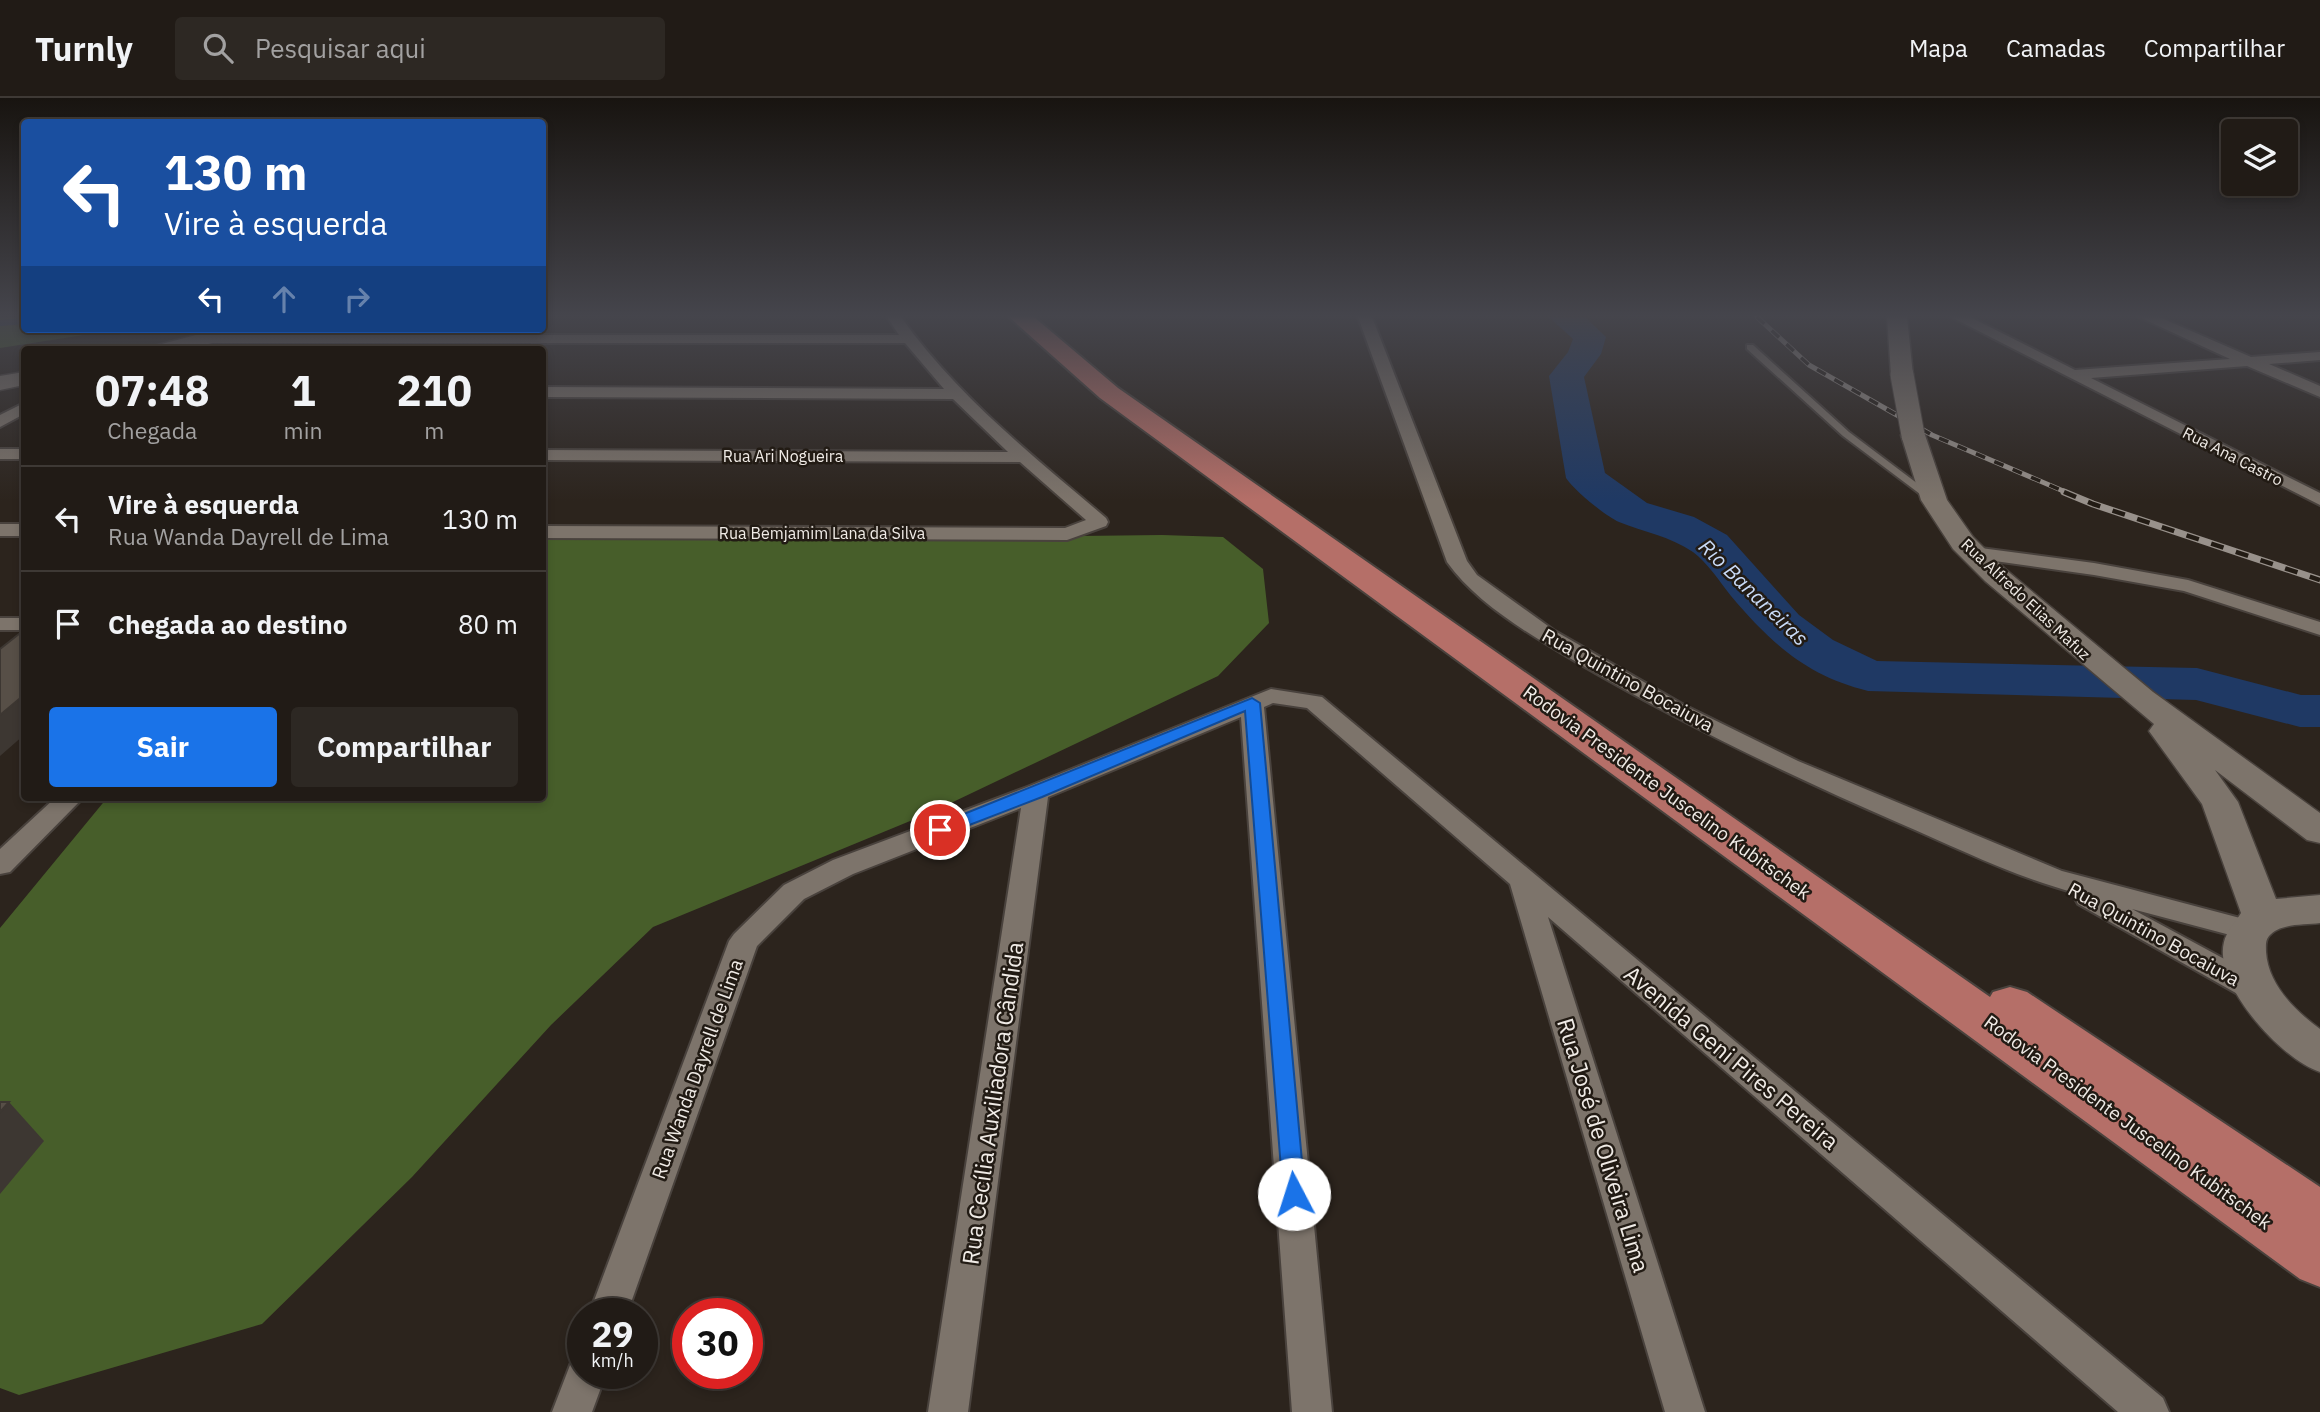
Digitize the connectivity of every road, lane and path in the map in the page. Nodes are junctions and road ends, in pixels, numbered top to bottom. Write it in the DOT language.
graph roads {
  1 [pos="944,378"];
  2 [pos="1092,378"];
  3 [pos="1118,378"];
  4 [pos="1388,378"];
  5 [pos="1784,378"];
  6 [pos="1903,378"];
  7 [pos="2079,378"];
  8 [pos="2288,378"];
  9 [pos="21,380"];
  10 [pos="0,383"];
  11 [pos="546,392"];
  12 [pos="2320,392"];
  13 [pos="959,394"];
  14 [pos="21,410"];
  15 [pos="0,422"];
  16 [pos="0,454"];
  17 [pos="21,454"];
  18 [pos="546,455"];
  19 [pos="1024,457"];
  20 [pos="1934,500"];
  21 [pos="2320,500"];
  22 [pos="0,530"];
  23 [pos="21,530"];
  24 [pos="546,532"];
  25 [pos="1973,554"];
  26 [pos="0,624"];
  27 [pos="21,624"];
  28 [pos="2320,629"];
  29 [pos="2142,700"];
  30 [pos="1314,702"];
  31 [pos="1252,703"];
  32 [pos="1036,793"];
  33 [pos="67,801"];
  34 [pos="2320,831"];
  35 [pos="0,865"];
  36 [pos="2054,878"];
  37 [pos="1522,879"];
  38 [pos="2320,909"];
  39 [pos="2256,924"];
  40 [pos="2254,989"];
  41 [pos="2320,1054"];
  42 [pos="2320,1218"];
  43 [pos="2320,1260"];
  44 [pos="613,1298"];
  45 [pos="580,1389"];
  46 [pos="572,1412"];
  47 [pos="948,1412"];
  48 [pos="1312,1412"];
  49 [pos="1685,1412"];
  50 [pos="2149,1412"];
  1 -- 13 [label="street"];
  2 -- 43 [label="highway, Rodovia Presidente Juscelino Kubitschek"];
  3 -- 42 [label="highway, Rodovia Presidente Juscelino Kubitschek"];
  4 -- 36 [label="street, Rua Quintino Bocaiuva"];
  5 -- 20 [label="lane"];
  6 -- 20 [label="street, Rua Alfredo Elias Mafuz, bridge"];
  7 -- 21 [label="street, Rua Ana Castro"];
  8 -- 12 [label="street"];
  9 -- 10 [label="street"];
  11 -- 13 [label="street"];
  13 -- 19 [label="street"];
  14 -- 15 [label="street"];
  16 -- 17 [label="street"];
  18 -- 19 [label="street, Rua Ari Nogueira"];
  19 -- 24 [label="street, Rua Bemjamim Lana da Silva"];
  20 -- 25 [label="street, Rua Alfredo Elias Mafuz"];
  22 -- 23 [label="street"];
  25 -- 28 [label="street"];
  25 -- 29 [label="street, Rua Alfredo Elias Mafuz"];
  26 -- 27 [label="street"];
  29 -- 34 [label="street, Rua Alfredo Elias Mafuz"];
  29 -- 39 [label="street, Rua Alfredo Elias Mafuz"];
  30 -- 31 [label="street, Rua Wanda Dayrell de Lima"];
  30 -- 37 [label="street, Avenida Geni Pires Pereira"];
  31 -- 32 [label="street, Rua Wanda Dayrell de Lima"];
  31 -- 48 [label="street"];
  32 -- 44 [label="street, Rua Wanda Dayrell de Lima"];
  32 -- 47 [label="street, Rua Cecília Auxiliadora Cândida"];
  33 -- 35 [label="street"];
  36 -- 39 [label="street, Rua Quintino Bocaiuva"];
  36 -- 40 [label="street, Rua Quintino Bocaiuva"];
  37 -- 49 [label="street, Rua José de Oliveira Lima"];
  37 -- 50 [label="street, Avenida Geni Pires Pereira"];
  38 -- 39 [label="street"];
  39 -- 40 [label="street"];
  40 -- 41 [label="street"];
  45 -- 46 [label="street"];
}
